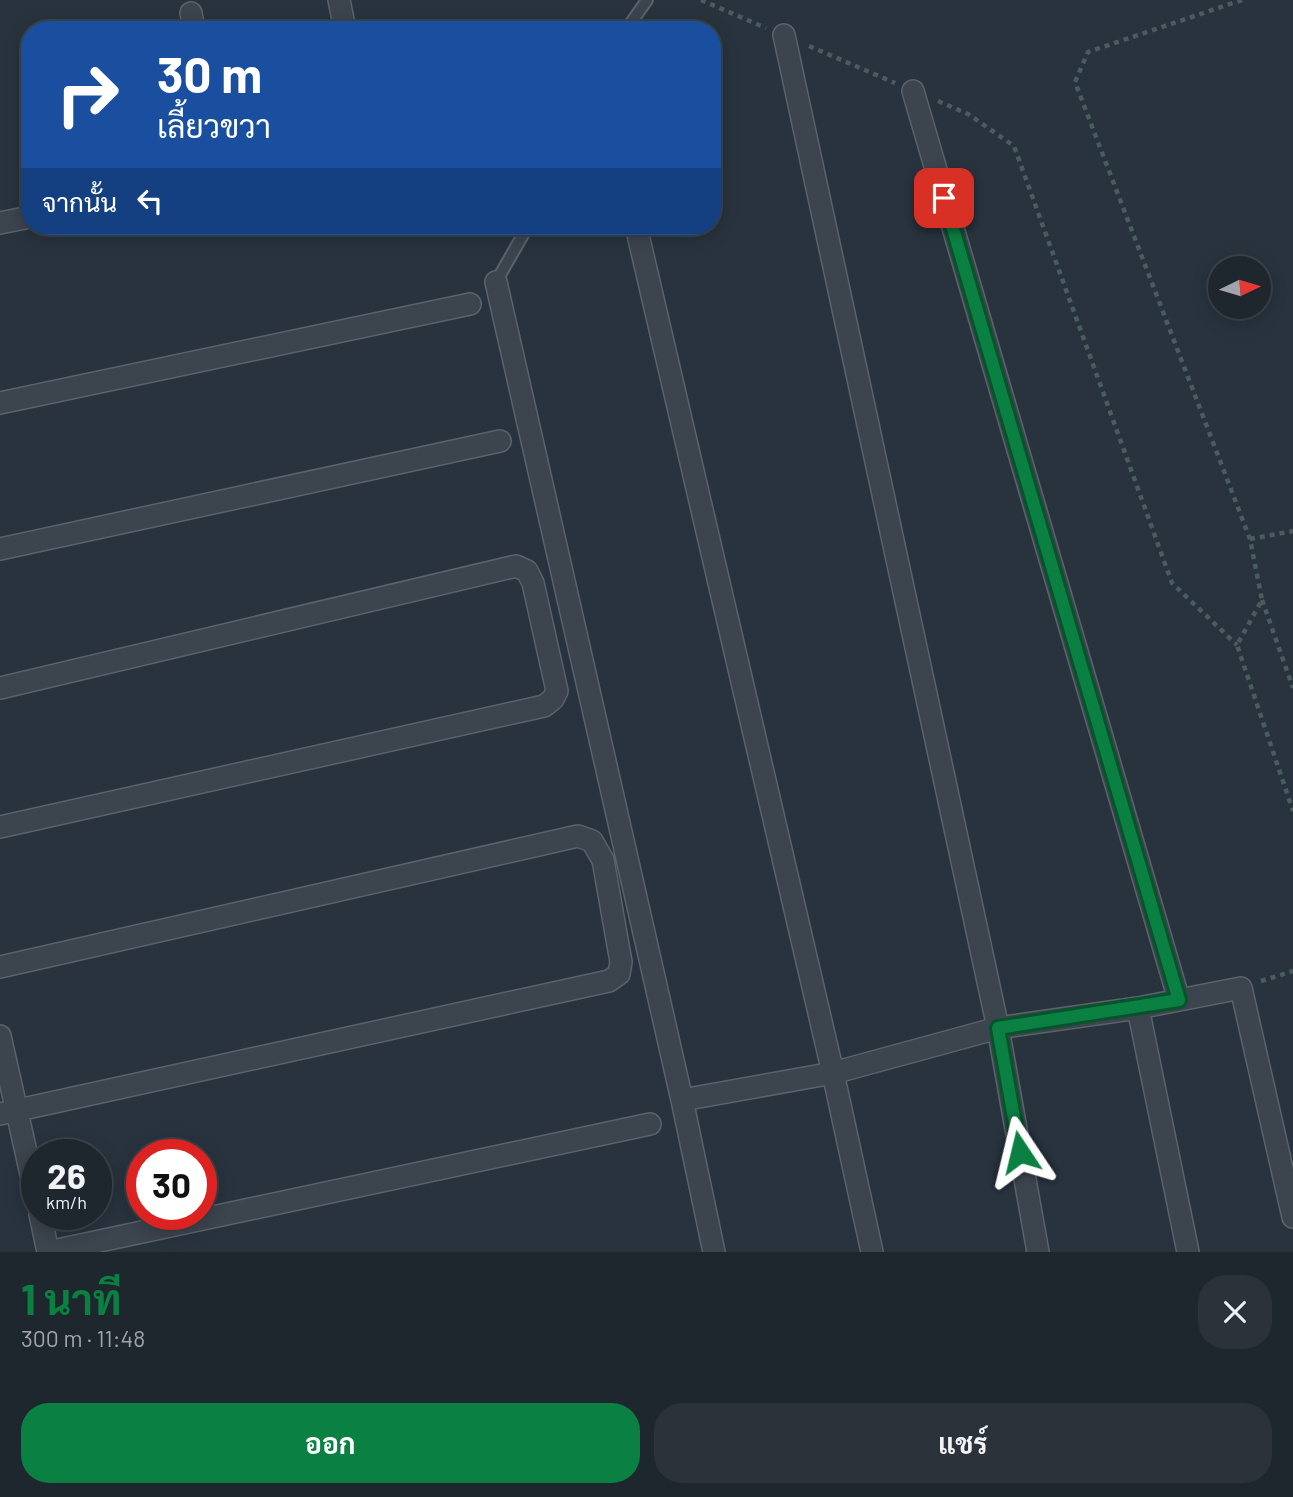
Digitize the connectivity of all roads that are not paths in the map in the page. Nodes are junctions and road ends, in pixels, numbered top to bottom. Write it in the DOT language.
graph roads {
  1 [pos="339,0"];
  2 [pos="647,0"];
  3 [pos="343,21"];
  4 [pos="632,21"];
  5 [pos="784,36"];
  6 [pos="913,91"];
  7 [pos="21,219"];
  8 [pos="0,223"];
  9 [pos="523,235"];
  10 [pos="638,235"];
  11 [pos="496,282"];
  12 [pos="470,304"];
  13 [pos="0,403"];
  14 [pos="500,441"];
  15 [pos="0,549"];
  16 [pos="0,688"];
  17 [pos="0,827"];
  18 [pos="0,967"];
  19 [pos="1179,1000"];
  20 [pos="1138,1008"];
  21 [pos="998,1028"];
  22 [pos="0,1036"];
  23 [pos="833,1073"];
  24 [pos="682,1100"];
  25 [pos="8,1112"];
  26 [pos="650,1124"];
  27 [pos="21,1152"];
  28 [pos="1293,1217"];
  29 [pos="43,1230"];
  30 [pos="48,1252"];
  31 [pos="714,1252"];
  32 [pos="872,1252"];
  33 [pos="1038,1252"];
  34 [pos="1188,1252"];
  1 -- 3 [label="street"];
  2 -- 4 [label="lane"];
  5 -- 21 [label="street"];
  6 -- 19 [label="street"];
  7 -- 8 [label="street"];
  9 -- 11 [label="lane"];
  10 -- 23 [label="street"];
  11 -- 24 [label="street"];
  12 -- 13 [label="street"];
  14 -- 15 [label="street"];
  16 -- 17 [label="street"];
  18 -- 25 [label="street"];
  19 -- 20 [label="street"];
  19 -- 28 [label="street"];
  20 -- 21 [label="street"];
  20 -- 34 [label="street"];
  21 -- 23 [label="street"];
  21 -- 33 [label="street"];
  22 -- 25 [label="street"];
  23 -- 24 [label="street"];
  23 -- 32 [label="street"];
  24 -- 31 [label="street"];
  25 -- 27 [label="street"];
  26 -- 30 [label="street"];
  29 -- 30 [label="street"];
}
